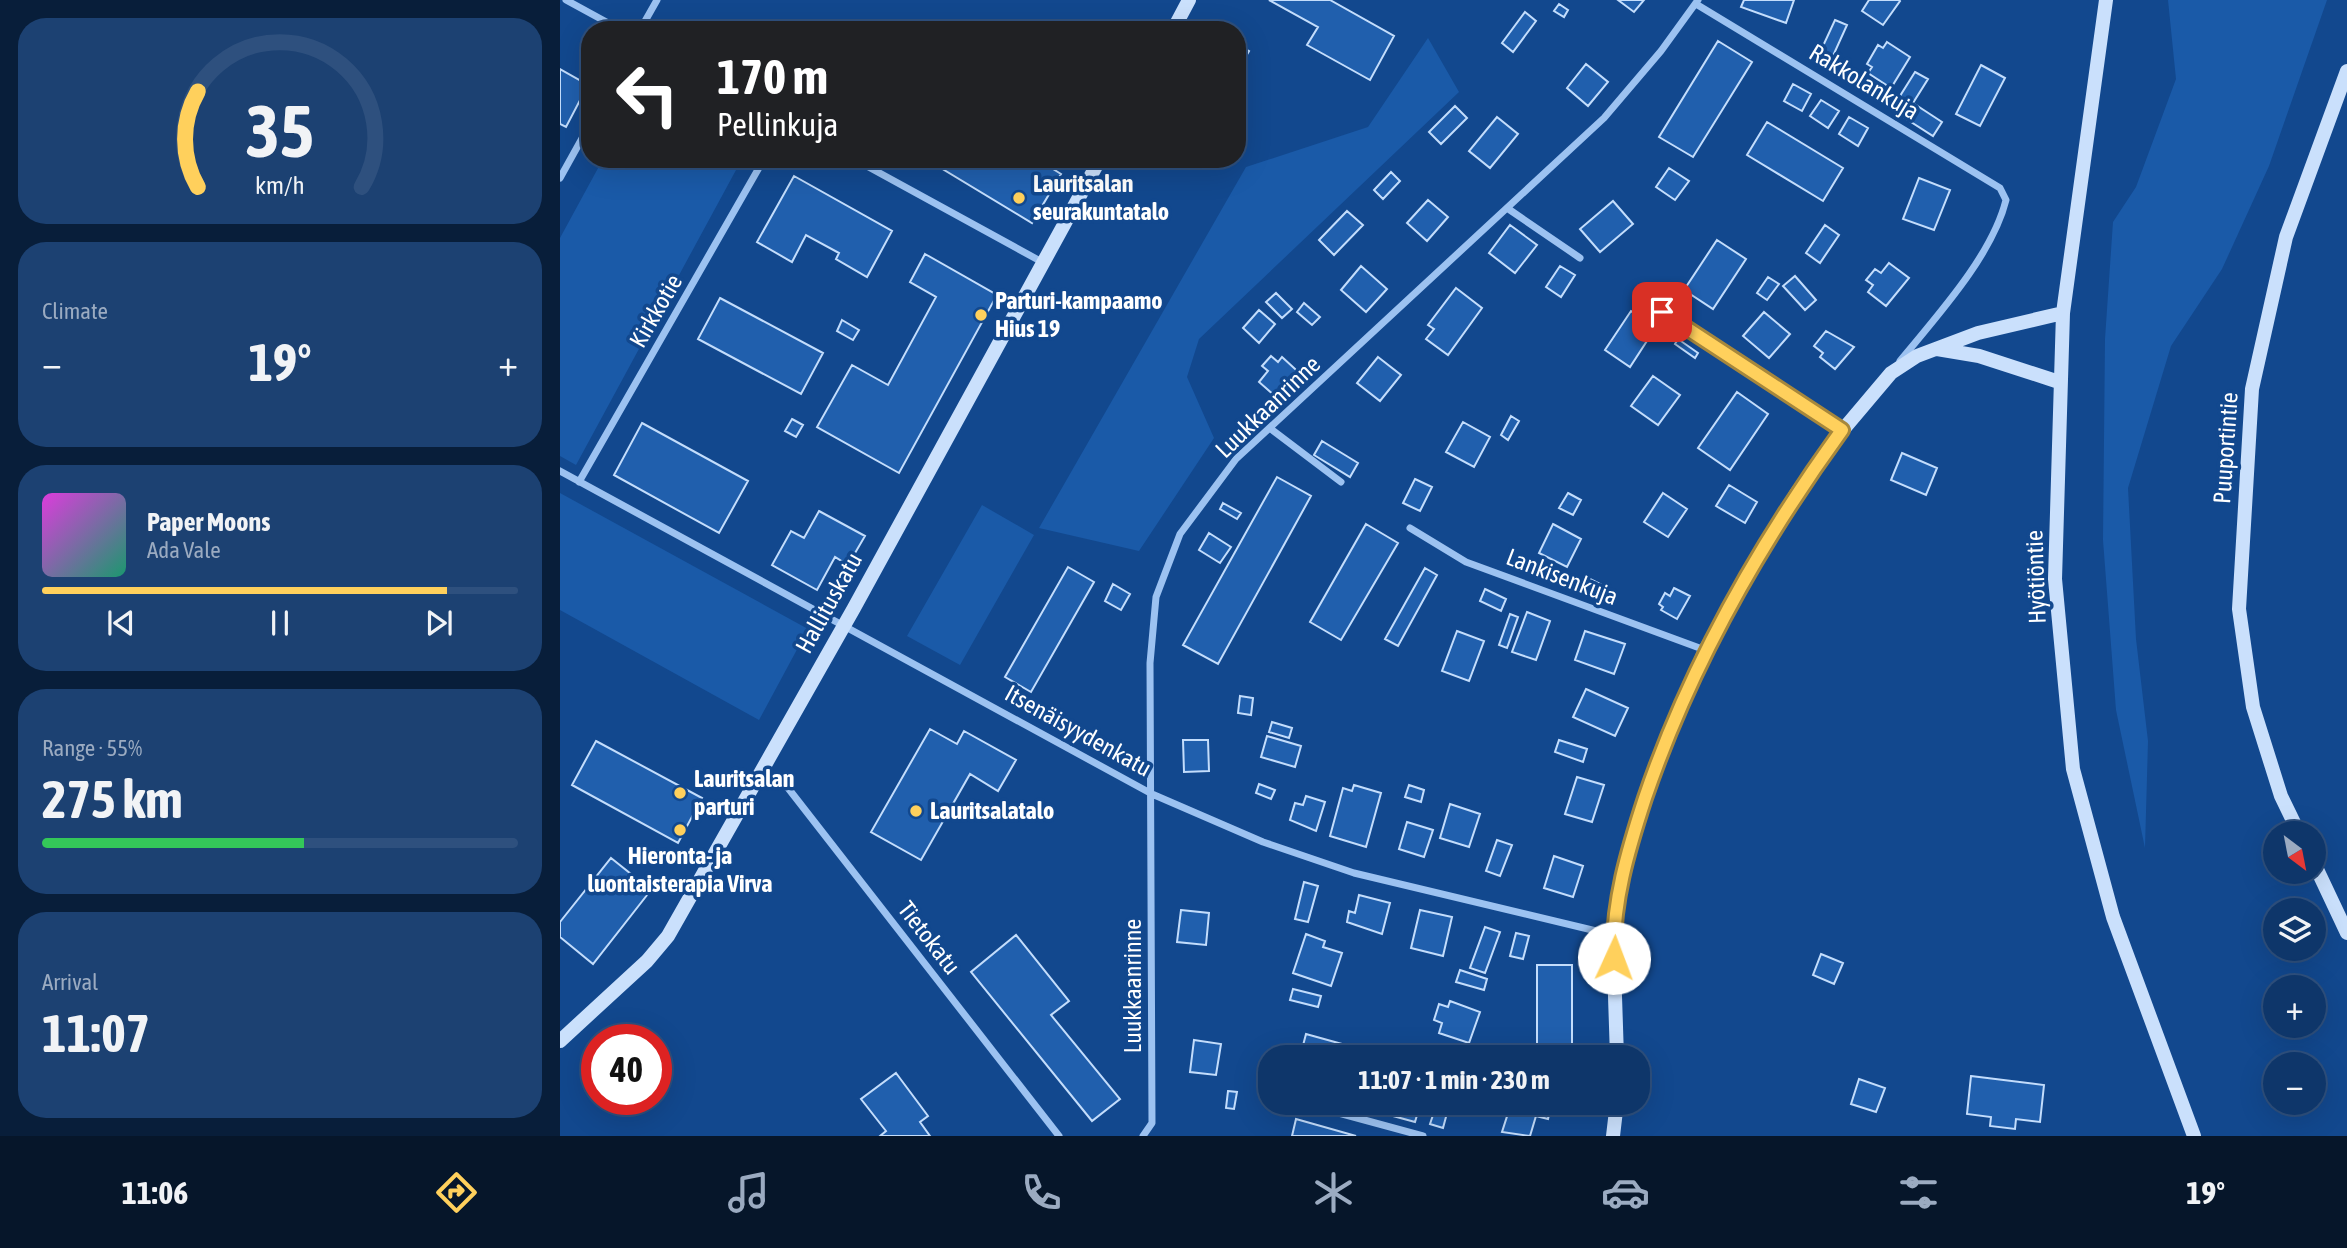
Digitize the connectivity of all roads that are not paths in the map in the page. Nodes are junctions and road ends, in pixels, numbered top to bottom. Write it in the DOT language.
graph roads {
  1 [pos="566,0"];
  2 [pos="657,0"];
  3 [pos="1189,0"];
  4 [pos="2106,0"];
  5 [pos="1697,2"];
  6 [pos="604,21"];
  7 [pos="645,21"];
  8 [pos="1178,21"];
  9 [pos="2347,71"];
  10 [pos="581,140"];
  11 [pos="759,168"];
  12 [pos="870,168"];
  13 [pos="1095,168"];
  14 [pos="560,177"];
  15 [pos="1507,208"];
  16 [pos="1580,258"];
  17 [pos="1042,262"];
  18 [pos="1639,296"];
  19 [pos="2063,313"];
  20 [pos="1936,349"];
  21 [pos="1891,373"];
  22 [pos="2059,382"];
  23 [pos="1271,429"];
  24 [pos="1842,430"];
  25 [pos="560,471"];
  26 [pos="579,482"];
  27 [pos="1341,482"];
  28 [pos="1410,528"];
  29 [pos="844,624"];
  30 [pos="1705,650"];
  31 [pos="762,772"];
  32 [pos="1152,794"];
  33 [pos="2293,821"];
  34 [pos="2324,884"];
  35 [pos="2347,933"];
  36 [pos="1613,935"];
  37 [pos="560,1041"];
  38 [pos="1617,1045"];
  39 [pos="1346,1115"];
  40 [pos="1615,1115"];
  41 [pos="1059,1136"];
  42 [pos="1143,1136"];
  43 [pos="1423,1136"];
  44 [pos="1613,1136"];
  45 [pos="2194,1136"];
  1 -- 6 [label="street"];
  2 -- 7 [label="street"];
  3 -- 8 [label="street"];
  4 -- 19 [label="street, Hyötiöntie"];
  5 -- 15 [label="street, Luukkaanrinne"];
  5 -- 21 [label="street, Rakkolankuja"];
  9 -- 33 [label="street, Puuportintie"];
  10 -- 14 [label="street"];
  11 -- 26 [label="street, Kirkkotie"];
  12 -- 17 [label="street"];
  13 -- 17 [label="street, Hallituskatu"];
  15 -- 16 [label="street"];
  15 -- 23 [label="street, Luukkaanrinne"];
  17 -- 29 [label="street, Hallituskatu"];
  18 -- 24 [label="street"];
  19 -- 20 [label="street"];
  19 -- 22 [label="street, Hyötiöntie"];
  20 -- 21 [label="street"];
  20 -- 22 [label="street"];
  21 -- 24 [label="street"];
  22 -- 45 [label="street, Hyötiöntie"];
  23 -- 27 [label="street"];
  23 -- 32 [label="street, Luukkaanrinne"];
  24 -- 30 [label="street"];
  25 -- 26 [label="street, Itsenäisyydenkatu"];
  26 -- 29 [label="street, Itsenäisyydenkatu"];
  28 -- 30 [label="street, Lankisenkuja"];
  29 -- 31 [label="street, Hallituskatu"];
  29 -- 32 [label="street, Itsenäisyydenkatu"];
  30 -- 36 [label="street"];
  31 -- 37 [label="street, Hallituskatu"];
  31 -- 41 [label="street, Tietokatu"];
  32 -- 36 [label="street, Itsenäisyydenkatu"];
  32 -- 42 [label="street, Luukkaanrinne"];
  34 -- 35 [label="street"];
  36 -- 38 [label="street"];
  39 -- 43 [label="street"];
  40 -- 44 [label="street"];
}
